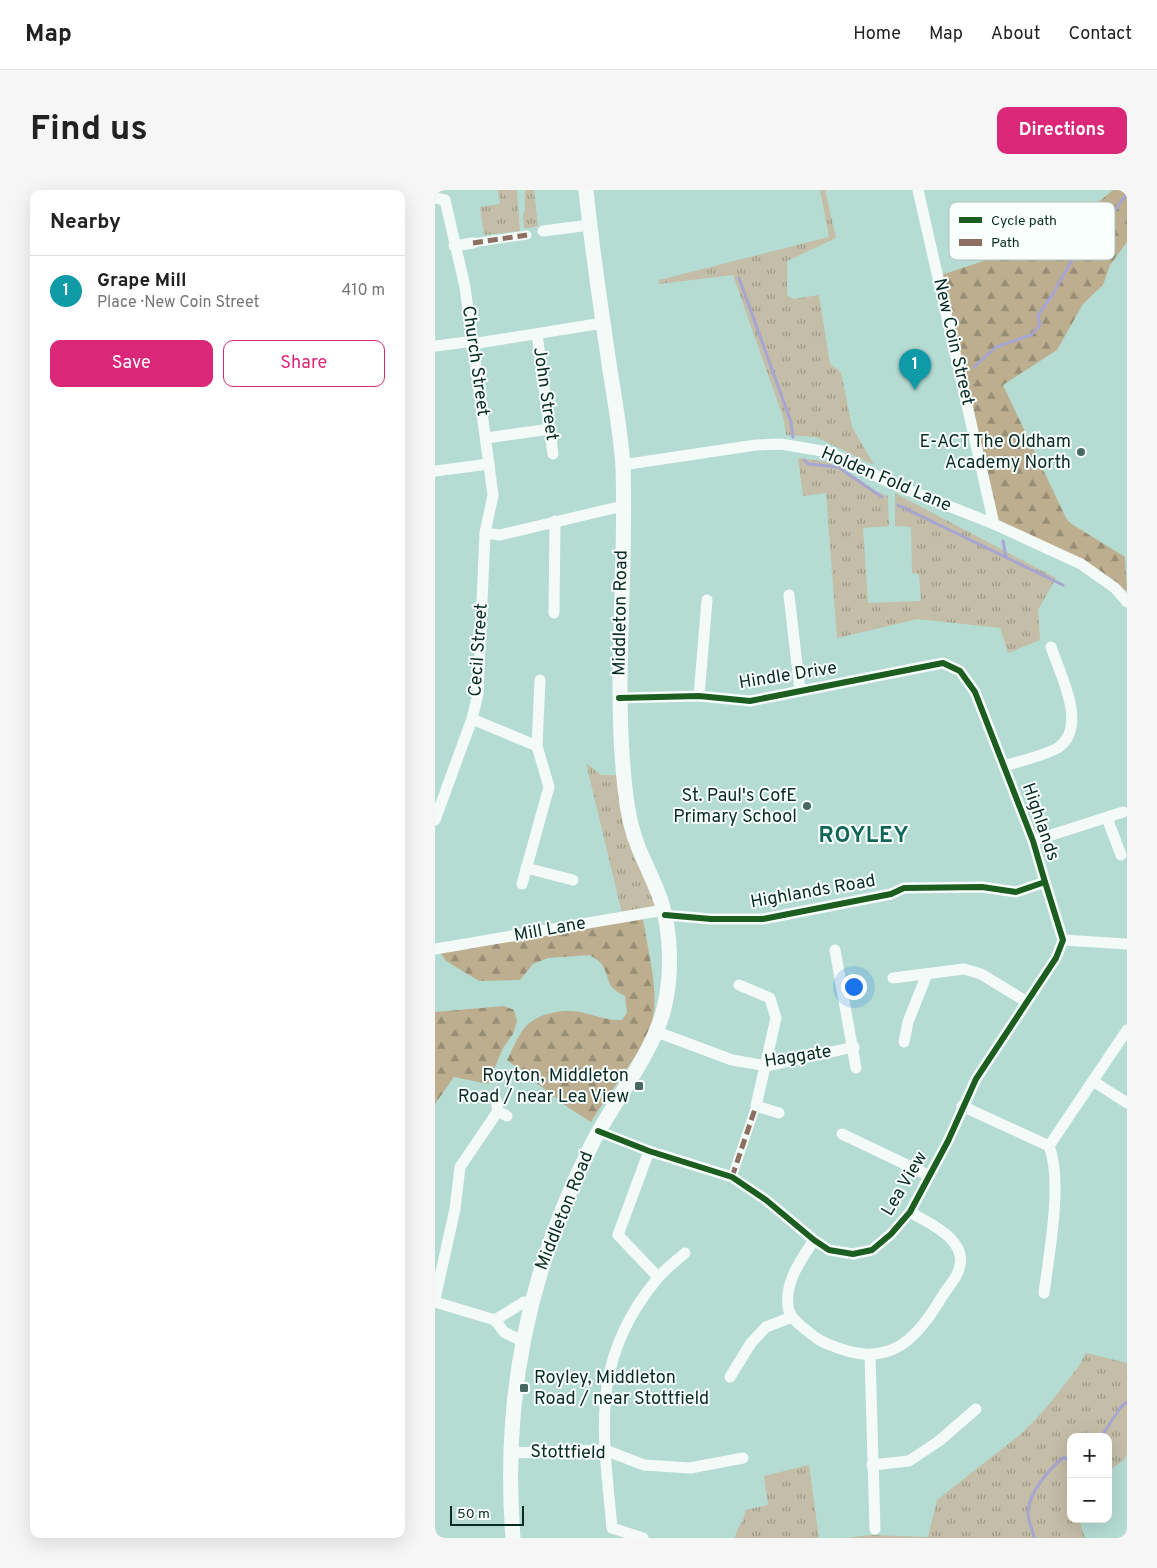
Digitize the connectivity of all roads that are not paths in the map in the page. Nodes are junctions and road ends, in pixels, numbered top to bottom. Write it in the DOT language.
graph roads {
  1 [pos="586,190"];
  2 [pos="918,190"];
  3 [pos="435,198"];
  4 [pos="590,225"];
  5 [pos="543,231"];
  6 [pos="527,235"];
  7 [pos="473,243"];
  8 [pos="454,246"];
  9 [pos="603,323"];
  10 [pos="537,334"];
  11 [pos="473,342"];
  12 [pos="435,346"];
  13 [pos="550,429"];
  14 [pos="486,438"];
  15 [pos="553,454"];
  16 [pos="489,464"];
  17 [pos="623,464"];
  18 [pos="435,472"];
  19 [pos="623,506"];
  20 [pos="555,521"];
  21 [pos="995,524"];
  22 [pos="485,534"];
  23 [pos="789,595"];
  24 [pos="707,600"];
  25 [pos="1127,602"];
  26 [pos="554,613"];
  27 [pos="1051,647"];
  28 [pos="960,670"];
  29 [pos="540,680"];
  30 [pos="800,691"];
  31 [pos="699,696"];
  32 [pos="619,698"];
  33 [pos="472,719"];
  34 [pos="537,746"];
  35 [pos="1004,766"];
  36 [pos="1123,812"];
  37 [pos="1107,818"];
  38 [pos="435,820"];
  39 [pos="1033,841"];
  40 [pos="1119,856"];
  41 [pos="526,868"];
  42 [pos="573,880"];
  43 [pos="1045,882"];
  44 [pos="522,884"];
  45 [pos="904,888"];
  46 [pos="665,912"];
  47 [pos="1063,940"];
  48 [pos="1127,944"];
  49 [pos="435,949"];
  50 [pos="835,950"];
  51 [pos="927,974"];
  52 [pos="893,978"];
  53 [pos="739,985"];
  54 [pos="1027,1002"];
  55 [pos="1127,1030"];
  56 [pos="657,1032"];
  57 [pos="904,1042"];
  58 [pos="854,1047"];
  59 [pos="767,1066"];
  60 [pos="856,1068"];
  61 [pos="1093,1081"];
  62 [pos="1127,1102"];
  63 [pos="756,1106"];
  64 [pos="962,1106"];
  65 [pos="500,1109"];
  66 [pos="779,1113"];
  67 [pos="598,1131"];
  68 [pos="842,1134"];
  69 [pos="1049,1146"];
  70 [pos="649,1151"];
  71 [pos="928,1175"];
  72 [pos="732,1177"];
  73 [pos="910,1212"];
  74 [pos="814,1240"];
  75 [pos="685,1253"];
  76 [pos="658,1277"];
  77 [pos="1044,1293"];
  78 [pos="435,1301"];
  79 [pos="530,1303"];
  80 [pos="792,1317"];
  81 [pos="495,1320"];
  82 [pos="522,1340"];
  83 [pos="870,1356"];
  84 [pos="730,1377"];
  85 [pos="976,1409"];
  86 [pos="605,1450"];
  87 [pos="511,1453"];
  88 [pos="743,1458"];
  89 [pos="872,1465"];
  90 [pos="875,1528"];
  91 [pos="513,1538"];
  92 [pos="643,1538"];
  1 -- 4 [label="main road, Middleton Road"];
  2 -- 21 [label="street, New Coin Street"];
  3 -- 8 [label="street, Church Street"];
  4 -- 5 [label="street"];
  4 -- 9 [label="main road, Middleton Road"];
  6 -- 7 [label="street"];
  7 -- 8 [label="street"];
  8 -- 11 [label="street, Church Street"];
  9 -- 10 [label="street"];
  9 -- 17 [label="main road, Middleton Road"];
  10 -- 11 [label="street"];
  10 -- 13 [label="street, John Street"];
  11 -- 12 [label="street"];
  11 -- 14 [label="street, Church Street"];
  13 -- 14 [label="street"];
  13 -- 15 [label="street, John Street"];
  14 -- 16 [label="street, Church Street"];
  16 -- 18 [label="street"];
  16 -- 22 [label="street, Church Street"];
  17 -- 19 [label="main road, Middleton Road"];
  17 -- 21 [label="street, Holden Fold Lane"];
  19 -- 20 [label="street"];
  19 -- 32 [label="main road, Middleton Road"];
  20 -- 22 [label="street"];
  20 -- 26 [label="street"];
  21 -- 25 [label="street, Holden Fold Lane"];
  22 -- 33 [label="street, Cecil Street"];
  23 -- 30 [label="street"];
  24 -- 31 [label="street"];
  27 -- 35 [label="street"];
  28 -- 30 [label="street, Hindle Drive"];
  28 -- 35 [label="street, Highlands"];
  29 -- 34 [label="street"];
  30 -- 31 [label="street, Hindle Drive"];
  31 -- 32 [label="street, Hindle Drive"];
  32 -- 46 [label="main road, Middleton Road"];
  33 -- 34 [label="street"];
  33 -- 38 [label="street, Cecil Street"];
  34 -- 41 [label="street"];
  35 -- 39 [label="street, Highlands"];
  36 -- 37 [label="street"];
  37 -- 39 [label="street"];
  37 -- 40 [label="street"];
  39 -- 43 [label="street, Highlands"];
  41 -- 42 [label="street"];
  41 -- 44 [label="street"];
  43 -- 45 [label="street, Highlands"];
  43 -- 47 [label="street"];
  45 -- 46 [label="street, Highlands Road"];
  46 -- 49 [label="street, Mill Lane"];
  46 -- 56 [label="main road, Middleton Road"];
  47 -- 48 [label="street"];
  47 -- 54 [label="street, Lea View"];
  50 -- 58 [label="street"];
  51 -- 52 [label="street"];
  51 -- 54 [label="street"];
  51 -- 57 [label="street"];
  53 -- 59 [label="street"];
  54 -- 64 [label="street, Lea View"];
  55 -- 61 [label="street"];
  56 -- 59 [label="street, Haggate"];
  56 -- 67 [label="main road, Middleton Road"];
  58 -- 59 [label="street, Haggate"];
  58 -- 60 [label="street"];
  59 -- 63 [label="street"];
  61 -- 62 [label="street"];
  61 -- 69 [label="street"];
  63 -- 66 [label="street"];
  63 -- 72 [label="street"];
  64 -- 69 [label="street"];
  64 -- 71 [label="street, Lea View"];
  65 -- 78 [label="street"];
  67 -- 70 [label="street, Lea View"];
  67 -- 79 [label="main road, Middleton Road"];
  68 -- 71 [label="street"];
  69 -- 77 [label="street"];
  70 -- 72 [label="street, Lea View"];
  70 -- 76 [label="street"];
  71 -- 73 [label="street, Lea View"];
  72 -- 74 [label="street, Lea View"];
  73 -- 74 [label="street, Lea View"];
  73 -- 83 [label="street"];
  74 -- 80 [label="street"];
  75 -- 76 [label="street"];
  76 -- 86 [label="street"];
  78 -- 81 [label="street"];
  79 -- 81 [label="street"];
  79 -- 82 [label="main road, Middleton Road"];
  80 -- 83 [label="street"];
  80 -- 84 [label="street"];
  81 -- 82 [label="street"];
  82 -- 87 [label="main road, Middleton Road"];
  83 -- 89 [label="street"];
  85 -- 89 [label="street"];
  86 -- 87 [label="street, Stottfield"];
  86 -- 88 [label="street, Stottfield"];
  86 -- 92 [label="street"];
  87 -- 91 [label="main road, Middleton Road"];
  89 -- 90 [label="street"];
}
